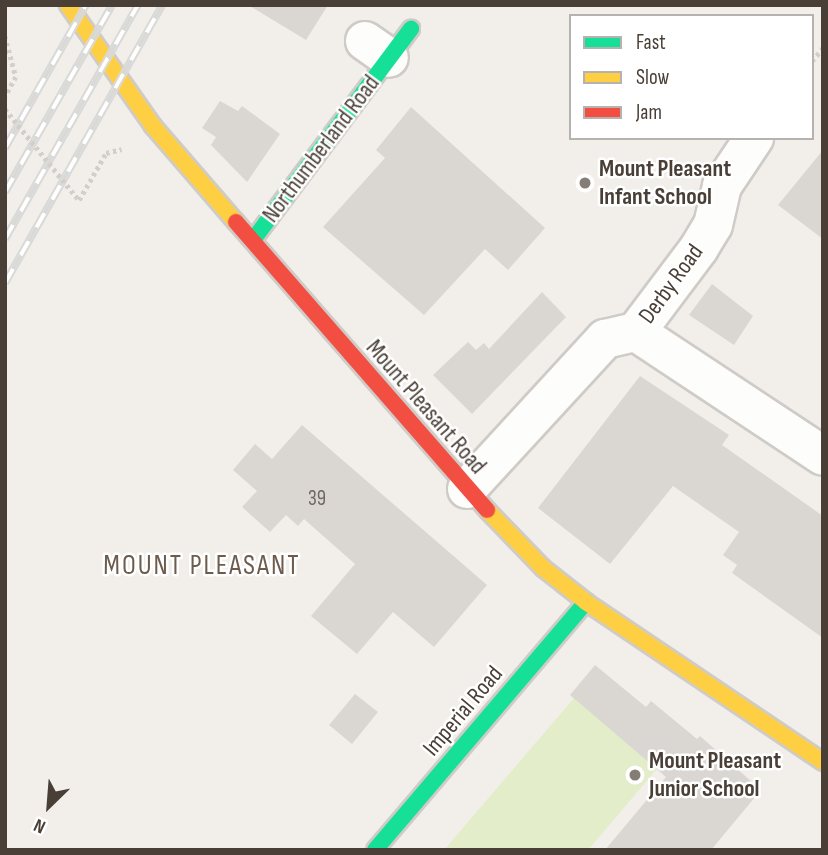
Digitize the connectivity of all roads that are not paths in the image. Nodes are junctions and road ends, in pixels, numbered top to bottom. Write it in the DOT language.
graph roads {
  1 [pos="68,5"];
  2 [pos="389,42"];
  3 [pos="753,140"];
  4 [pos="253,240"];
  5 [pos="636,332"];
  6 [pos="823,456"];
  7 [pos="467,489"];
  8 [pos="586,602"];
  9 [pos="823,762"];
  10 [pos="375,850"];
  1 -- 4 [label="street, Mount Pleasant Road"];
  2 -- 4 [label="street, Northumberland Road"];
  3 -- 5 [label="street, Derby Road"];
  4 -- 7 [label="street, Mount Pleasant Road"];
  5 -- 6 [label="street"];
  5 -- 7 [label="street, Derby Road"];
  7 -- 8 [label="street, Mount Pleasant Road"];
  8 -- 9 [label="street, Mount Pleasant Road"];
  8 -- 10 [label="street, Imperial Road"];
}
